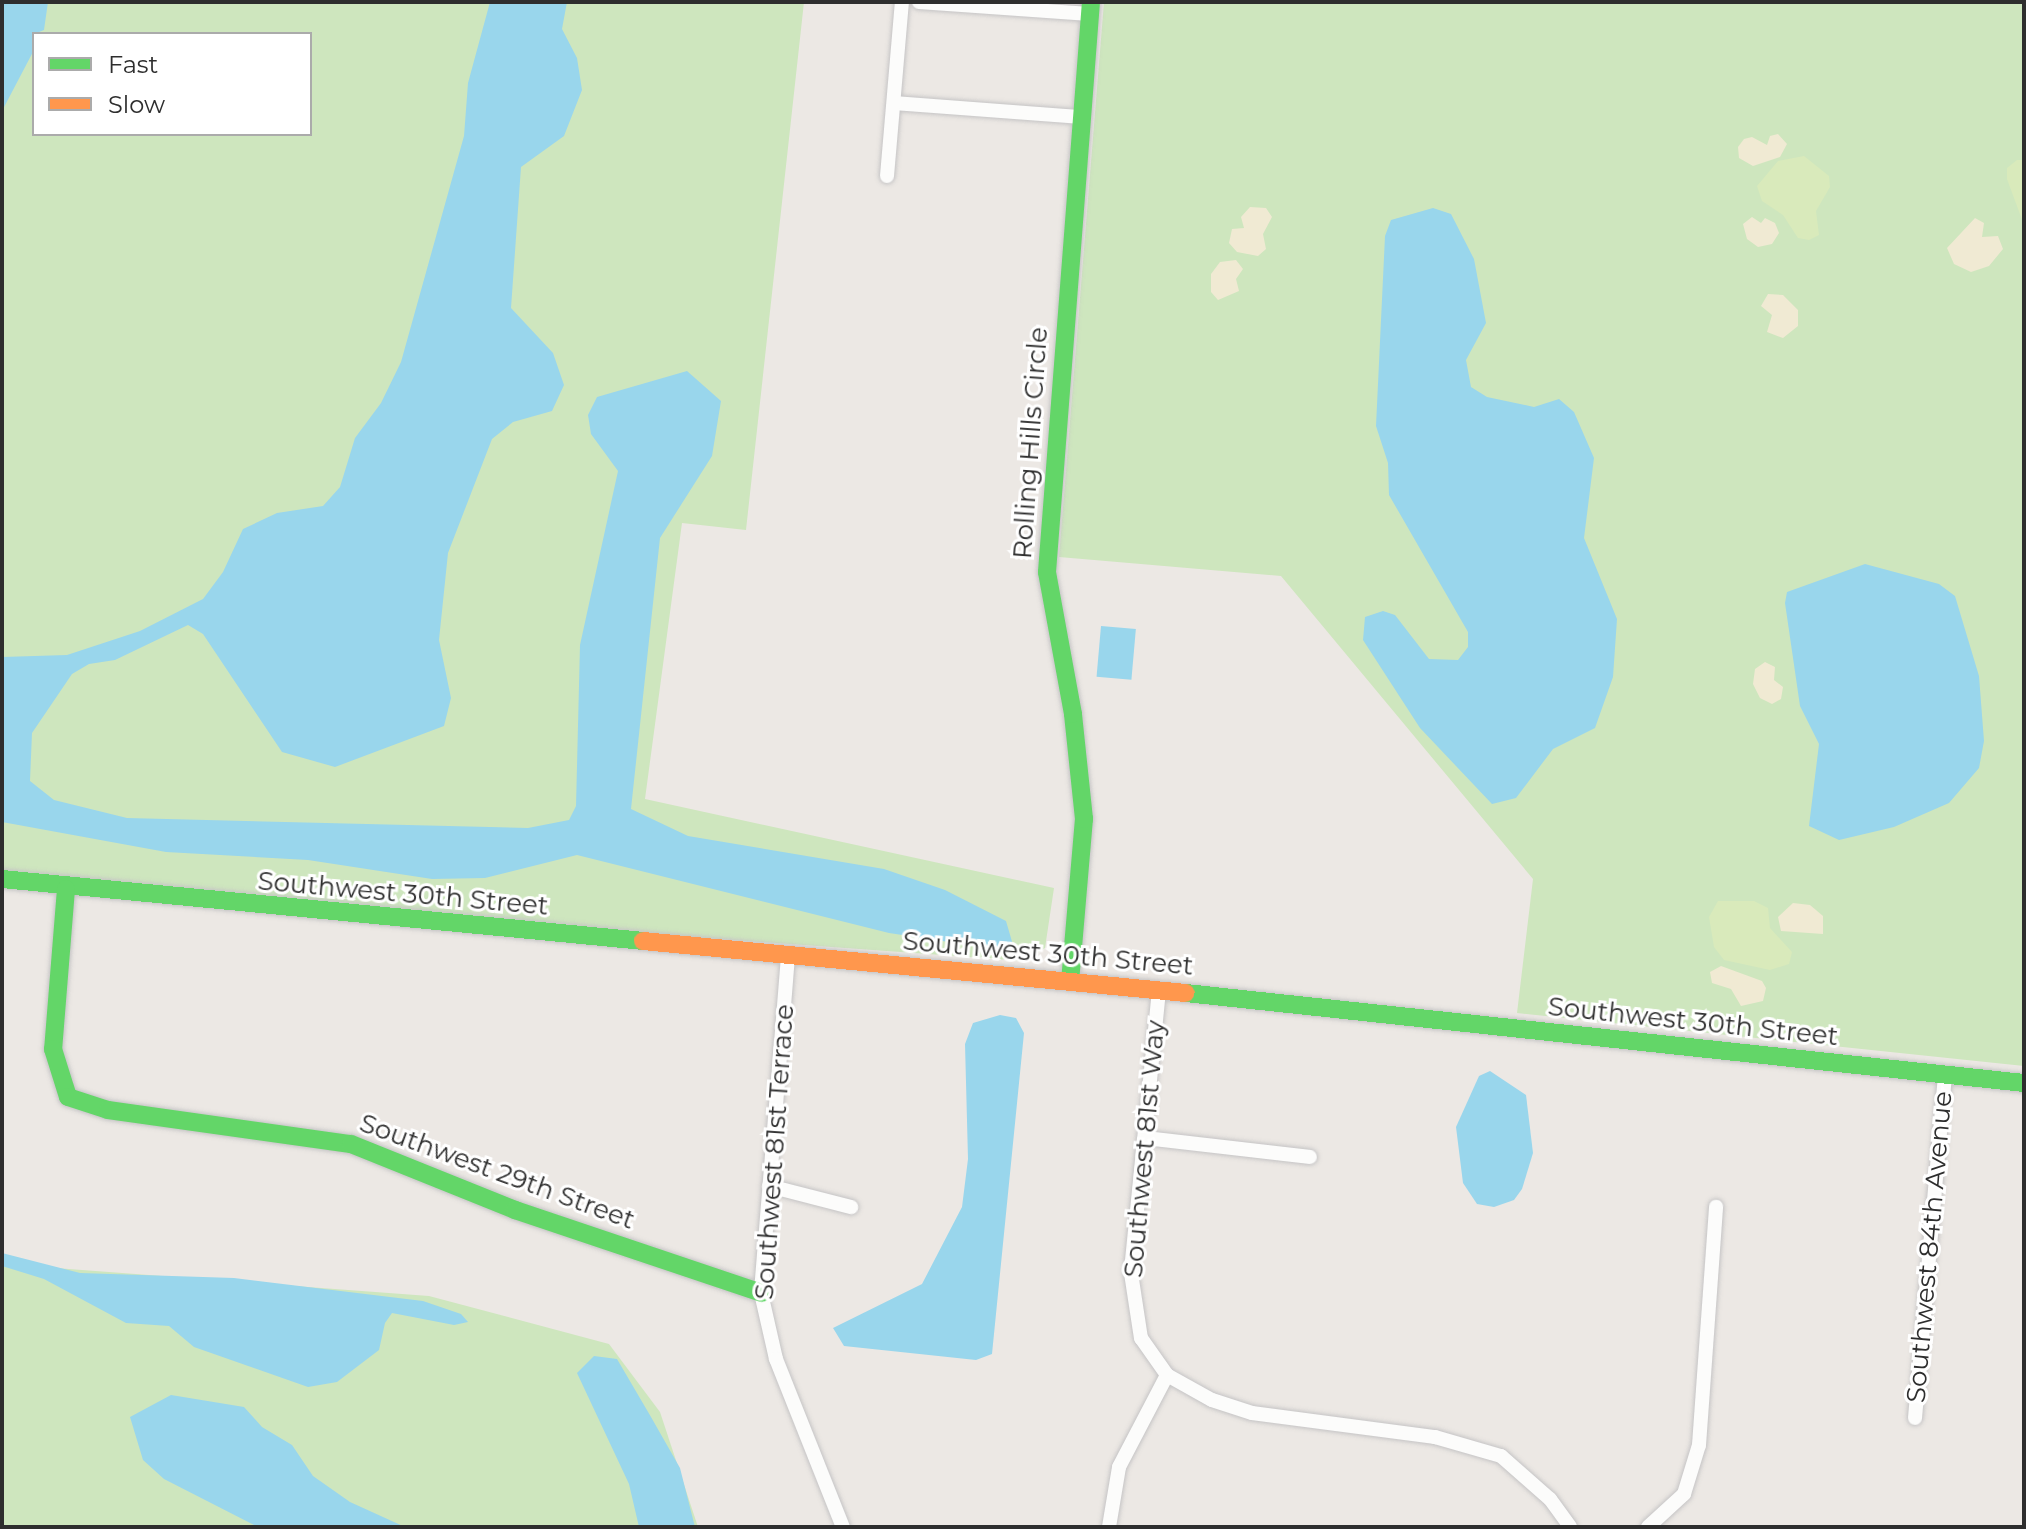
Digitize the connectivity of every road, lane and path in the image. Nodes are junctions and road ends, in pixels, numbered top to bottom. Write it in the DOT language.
graph roads {
  1 [pos="902,2"];
  2 [pos="919,2"];
  3 [pos="1090,8"];
  4 [pos="894,103"];
  5 [pos="1081,117"];
  6 [pos="887,176"];
  7 [pos="2,879"];
  8 [pos="2,888"];
  9 [pos="66,889"];
  10 [pos="788,956"];
  11 [pos="1070,982"];
  12 [pos="1159,990"];
  13 [pos="1945,1075"];
  14 [pos="2024,1083"];
  15 [pos="1146,1138"];
  16 [pos="1310,1157"];
  17 [pos="769,1186"];
  18 [pos="851,1207"];
  19 [pos="1716,1207"];
  20 [pos="761,1293"];
  21 [pos="1167,1375"];
  22 [pos="1915,1418"];
  23 [pos="843,1527"];
  24 [pos="1109,1527"];
  25 [pos="1570,1527"];
  26 [pos="1648,1527"];
  1 -- 4 [label="street"];
  2 -- 3 [label="street"];
  3 -- 5 [label="street, Rolling Hills Circle"];
  4 -- 5 [label="street"];
  4 -- 6 [label="street"];
  5 -- 11 [label="street, Rolling Hills Circle"];
  7 -- 9 [label="street, Southwest 30th Street"];
  8 -- 9 [label="street, Southwest 30th Street"];
  9 -- 10 [label="street, Southwest 30th Street"];
  9 -- 20 [label="street, Southwest 29th Street"];
  10 -- 11 [label="street, Southwest 30th Street"];
  10 -- 17 [label="street, Southwest 81st Terrace"];
  11 -- 12 [label="street, Southwest 30th Street"];
  12 -- 13 [label="street, Southwest 30th Street"];
  12 -- 15 [label="street, Southwest 81st Way"];
  13 -- 14 [label="street, Southwest 30th Street"];
  13 -- 22 [label="street, Southwest 84th Avenue"];
  15 -- 16 [label="street"];
  15 -- 21 [label="street, Southwest 81st Way"];
  17 -- 18 [label="street"];
  17 -- 20 [label="street, Southwest 81st Terrace"];
  19 -- 26 [label="street"];
  20 -- 23 [label="street, Southwest 81st Terrace"];
  21 -- 24 [label="street"];
  21 -- 25 [label="street"];
}
